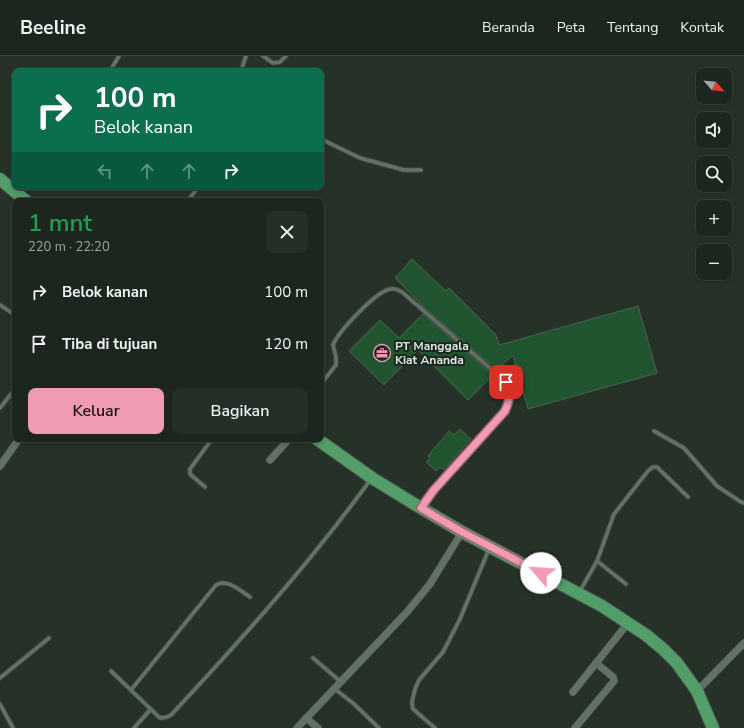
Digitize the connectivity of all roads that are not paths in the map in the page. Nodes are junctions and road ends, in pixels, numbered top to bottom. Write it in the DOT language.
graph roads {
  1 [pos="119,56"];
  2 [pos="246,56"];
  3 [pos="263,56"];
  4 [pos="286,56"];
  5 [pos="112,68"];
  6 [pos="242,68"];
  7 [pos="324,140"];
  8 [pos="421,170"];
  9 [pos="0,179"];
  10 [pos="12,185"];
  11 [pos="16,190"];
  12 [pos="23,198"];
  13 [pos="0,305"];
  14 [pos="12,313"];
  15 [pos="324,380"];
  16 [pos="12,394"];
  17 [pos="0,408"];
  18 [pos="654,431"];
  19 [pos="18,442"];
  20 [pos="210,442"];
  21 [pos="286,442"];
  22 [pos="321,442"];
  23 [pos="270,460"];
  24 [pos="0,466"];
  25 [pos="372,478"];
  26 [pos="205,487"];
  27 [pos="688,497"];
  28 [pos="744,503"];
  29 [pos="421,508"];
  30 [pos="462,532"];
  31 [pos="490,547"];
  32 [pos="597,561"];
  33 [pos="626,584"];
  34 [pos="579,593"];
  35 [pos="250,597"];
  36 [pos="628,623"];
  37 [pos="49,638"];
  38 [pos="744,643"];
  39 [pos="313,658"];
  40 [pos="596,663"];
  41 [pos="111,671"];
  42 [pos="0,678"];
  43 [pos="341,682"];
  44 [pos="336,689"];
  45 [pos="131,690"];
  46 [pos="697,691"];
  47 [pos="573,692"];
  48 [pos="0,704"];
  49 [pos="150,710"];
  50 [pos="306,718"];
  51 [pos="13,728"];
  52 [pos="134,728"];
  53 [pos="297,728"];
  54 [pos="318,728"];
  55 [pos="378,728"];
  56 [pos="435,728"];
  57 [pos="575,728"];
  58 [pos="713,728"];
  1 -- 5 [label="lane"];
  2 -- 6 [label="lane"];
  3 -- 4 [label="lane"];
  7 -- 8 [label="lane"];
  9 -- 10 [label="main road"];
  11 -- 12 [label="main road"];
  13 -- 14 [label="lane"];
  15 -- 29 [label="lane"];
  16 -- 17 [label="lane"];
  18 -- 28 [label="lane"];
  19 -- 24 [label="street"];
  20 -- 26 [label="lane"];
  21 -- 23 [label="street"];
  22 -- 25 [label="main road"];
  25 -- 29 [label="main road"];
  25 -- 49 [label="lane"];
  27 -- 32 [label="lane"];
  29 -- 30 [label="main road"];
  30 -- 31 [label="main road"];
  30 -- 43 [label="street"];
  31 -- 34 [label="main road"];
  31 -- 56 [label="lane"];
  32 -- 33 [label="lane"];
  32 -- 34 [label="lane"];
  34 -- 36 [label="main road"];
  35 -- 45 [label="lane"];
  36 -- 40 [label="street"];
  36 -- 46 [label="main road"];
  37 -- 42 [label="lane"];
  38 -- 46 [label="street"];
  39 -- 43 [label="lane"];
  40 -- 47 [label="street"];
  40 -- 57 [label="street"];
  41 -- 45 [label="lane"];
  43 -- 44 [label="street"];
  44 -- 50 [label="street"];
  44 -- 55 [label="lane"];
  45 -- 49 [label="lane"];
  46 -- 58 [label="main road"];
  48 -- 51 [label="lane"];
  49 -- 52 [label="lane"];
  50 -- 53 [label="street"];
  50 -- 54 [label="street"];
}
